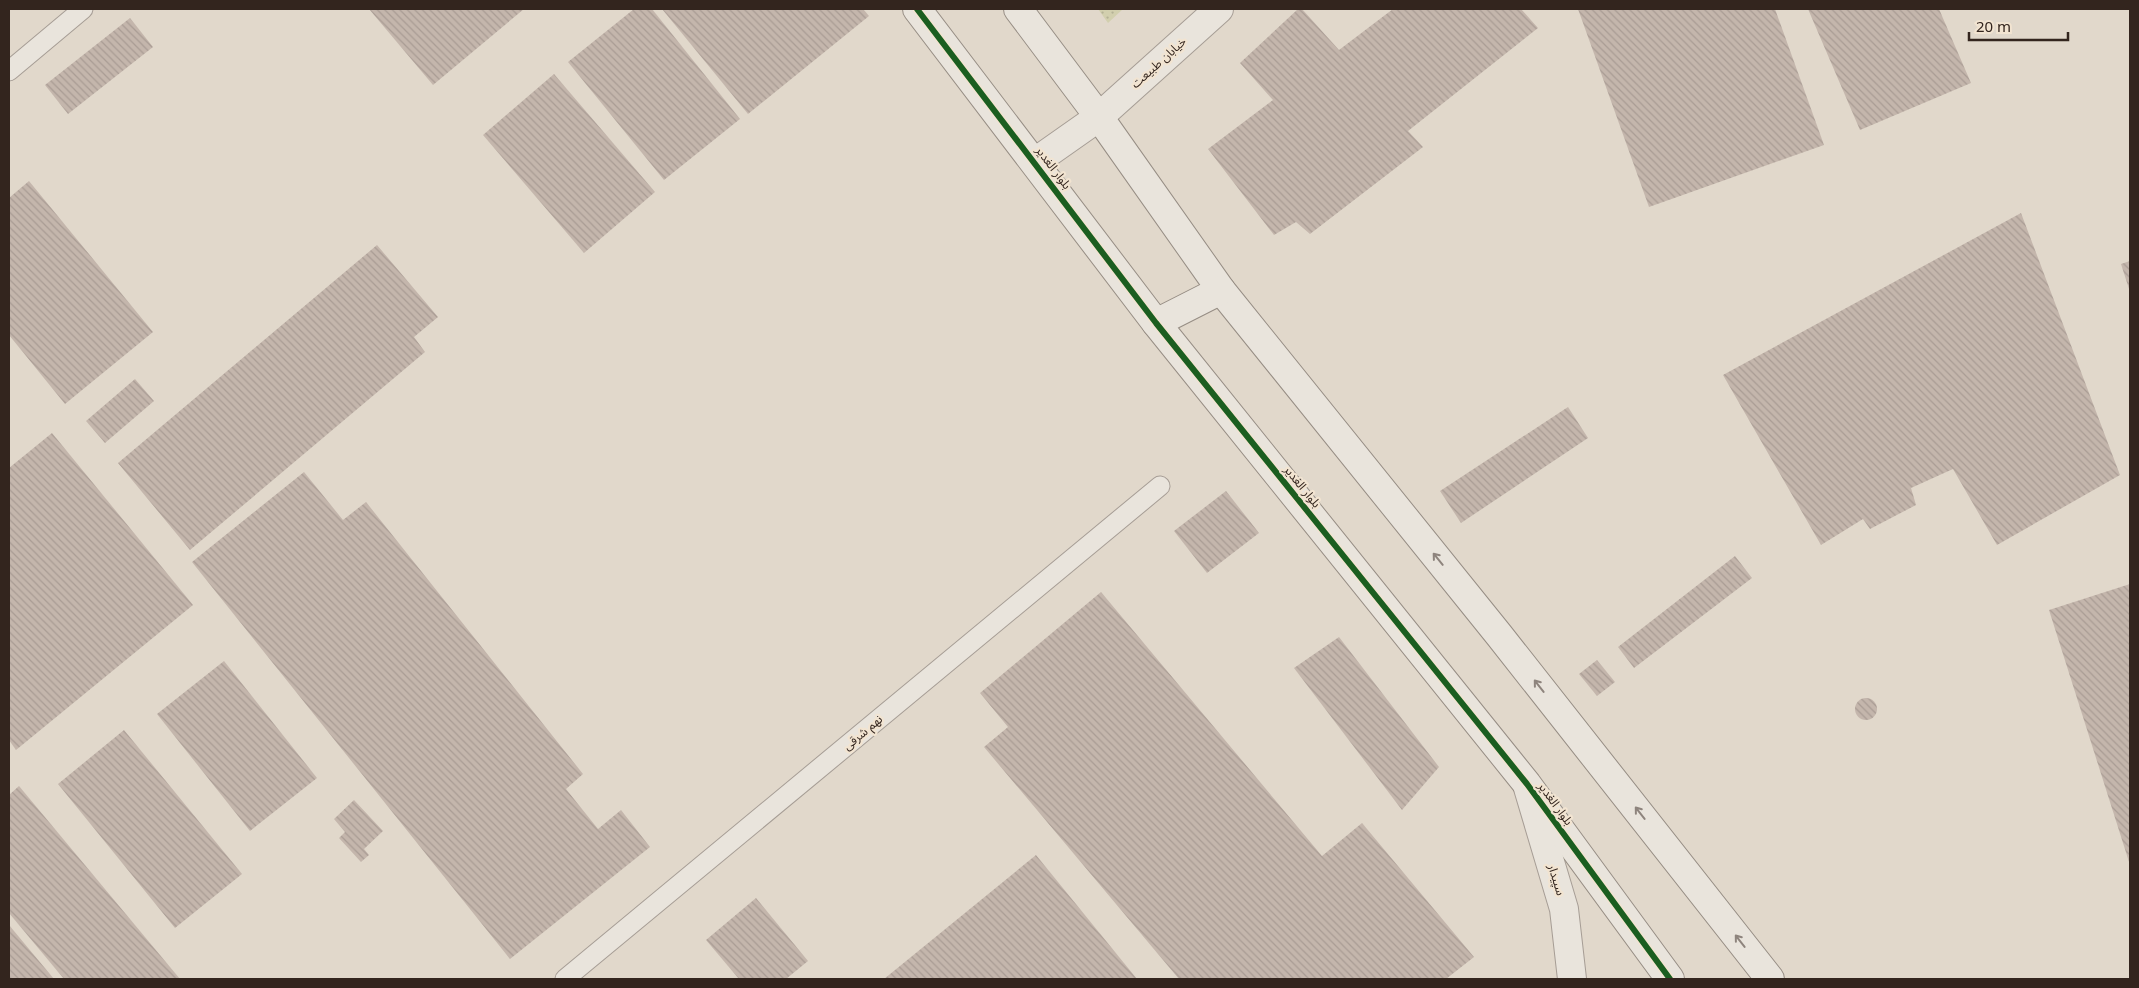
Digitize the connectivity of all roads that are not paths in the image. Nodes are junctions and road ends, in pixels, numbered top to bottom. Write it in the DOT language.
graph roads {
  1 [pos="84,9"];
  2 [pos="917,9"];
  3 [pos="1219,9"];
  4 [pos="1028,14"];
  5 [pos="9,71"];
  6 [pos="1099,118"];
  7 [pos="1035,162"];
  8 [pos="1221,290"];
  9 [pos="1156,322"];
  10 [pos="1160,486"];
  11 [pos="1527,784"];
  12 [pos="565,979"];
  13 [pos="1572,979"];
  14 [pos="1670,979"];
  15 [pos="1770,979"];
  1 -- 5 [label="lane"];
  2 -- 7 [label="street, بلوار الغدیر"];
  3 -- 6 [label="street, خیابان طبیعت"];
  4 -- 6 [label="street"];
  6 -- 7 [label="street, خیابان طبیعت"];
  6 -- 8 [label="street"];
  7 -- 9 [label="street, بلوار الغدیر"];
  8 -- 9 [label="street"];
  15 -- 8 [label="street, one-way"];
  9 -- 11 [label="street, بلوار الغدیر"];
  10 -- 12 [label="lane, نهم شرقی"];
  11 -- 13 [label="street, سپیدار"];
  11 -- 14 [label="street, بلوار الغدیر"];
}
